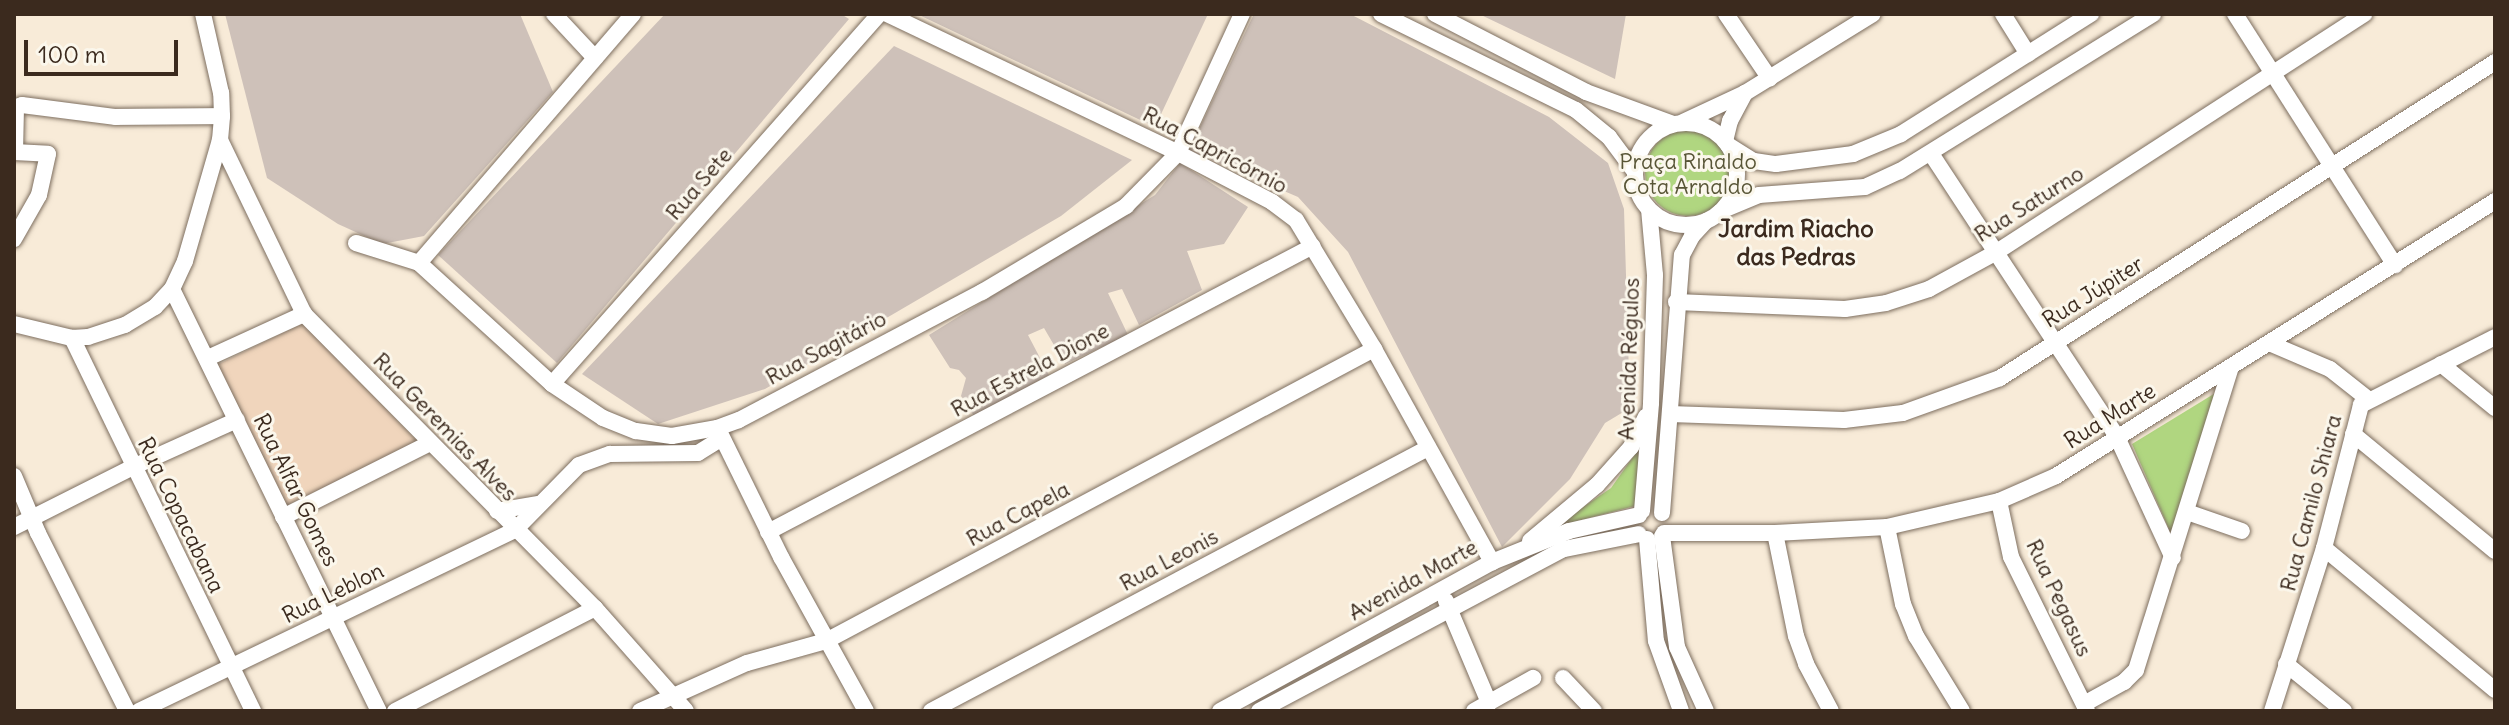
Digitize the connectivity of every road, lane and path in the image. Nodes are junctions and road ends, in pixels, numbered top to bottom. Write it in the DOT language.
graph roads {
  1 [pos="203,14"];
  2 [pos="554,14"];
  3 [pos="633,14"];
  4 [pos="879,14"];
  5 [pos="887,14"];
  6 [pos="1242,14"];
  7 [pos="1381,14"];
  8 [pos="1435,14"];
  9 [pos="1726,14"];
  10 [pos="1873,14"];
  11 [pos="2003,14"];
  12 [pos="2091,14"];
  13 [pos="2153,14"];
  14 [pos="2235,14"];
  15 [pos="2365,14"];
  16 [pos="2028,54"];
  17 [pos="595,58"];
  18 [pos="2495,62"];
  19 [pos="2273,73"];
  20 [pos="1770,79"];
  21 [pos="1745,93"];
  22 [pos="16,105"];
  23 [pos="222,116"];
  24 [pos="1677,124"];
  25 [pos="220,140"];
  26 [pos="1726,143"];
  27 [pos="14,152"];
  28 [pos="1178,153"];
  29 [pos="1932,155"];
  30 [pos="2333,166"];
  31 [pos="1635,172"];
  32 [pos="2495,201"];
  33 [pos="1649,209"];
  34 [pos="1721,211"];
  35 [pos="1706,221"];
  36 [pos="14,239"];
  37 [pos="356,243"];
  38 [pos="1313,246"];
  39 [pos="1995,253"];
  40 [pos="419,263"];
  41 [pos="2395,265"];
  42 [pos="172,289"];
  43 [pos="1676,302"];
  44 [pos="304,314"];
  45 [pos="14,324"];
  46 [pos="2495,337"];
  47 [pos="72,338"];
  48 [pos="2053,343"];
  49 [pos="2269,343"];
  50 [pos="1374,349"];
  51 [pos="208,358"];
  52 [pos="2441,364"];
  53 [pos="2231,366"];
  54 [pos="552,384"];
  55 [pos="2368,399"];
  56 [pos="1651,403"];
  57 [pos="2495,408"];
  58 [pos="1670,414"];
  59 [pos="237,420"];
  60 [pos="720,433"];
  61 [pos="2353,434"];
  62 [pos="2117,437"];
  63 [pos="430,443"];
  64 [pos="1428,448"];
  65 [pos="133,467"];
  66 [pos="14,476"];
  67 [pos="14,494"];
  68 [pos="1999,501"];
  69 [pos="538,504"];
  70 [pos="497,511"];
  71 [pos="2187,512"];
  72 [pos="1640,513"];
  73 [pos="283,517"];
  74 [pos="28,525"];
  75 [pos="1887,527"];
  76 [pos="1657,529"];
  77 [pos="515,530"];
  78 [pos="2242,531"];
  79 [pos="768,532"];
  80 [pos="1775,533"];
  81 [pos="2324,548"];
  82 [pos="2495,551"];
  83 [pos="1517,552"];
  84 [pos="2173,558"];
  85 [pos="1492,562"];
  86 [pos="1440,591"];
  87 [pos="1450,607"];
  88 [pos="595,608"];
  89 [pos="334,617"];
  90 [pos="826,641"];
  91 [pos="2286,664"];
  92 [pos="231,666"];
  93 [pos="1533,678"];
  94 [pos="1563,678"];
  95 [pos="2495,690"];
  96 [pos="673,694"];
  97 [pos="1482,707"];
  98 [pos="2086,707"];
  99 [pos="1676,708"];
  100 [pos="1266,709"];
  101 [pos="127,711"];
  102 [pos="139,711"];
  103 [pos="253,711"];
  104 [pos="379,711"];
  105 [pos="395,711"];
  106 [pos="640,711"];
  107 [pos="686,711"];
  108 [pos="866,711"];
  109 [pos="931,711"];
  110 [pos="1220,711"];
  111 [pos="1594,711"];
  112 [pos="1706,711"];
  113 [pos="1831,711"];
  114 [pos="1962,711"];
  115 [pos="2272,711"];
  116 [pos="2344,711"];
  1 -- 23 [label="street"];
  2 -- 17 [label="street"];
  3 -- 17 [label="street"];
  4 -- 54 [label="street, Rua Sete"];
  5 -- 28 [label="street, Rua Capricórnio"];
  6 -- 28 [label="street, Rua Sagitário"];
  7 -- 31 [label="street"];
  8 -- 24 [label="street"];
  9 -- 20 [label="street"];
  10 -- 20 [label="street"];
  11 -- 16 [label="street"];
  12 -- 16 [label="street"];
  13 -- 29 [label="street"];
  14 -- 19 [label="street"];
  15 -- 19 [label="street, Rua Saturno"];
  16 -- 26 [label="street"];
  17 -- 40 [label="street"];
  18 -- 30 [label="street, Rua Júpiter"];
  19 -- 30 [label="street"];
  19 -- 39 [label="street, Rua Saturno"];
  20 -- 21 [label="street"];
  21 -- 24 [label="street"];
  21 -- 26 [label="street"];
  22 -- 23 [label="street"];
  22 -- 27 [label="street"];
  23 -- 25 [label="street"];
  24 -- 26 [label="street"];
  24 -- 31 [label="street"];
  25 -- 42 [label="street"];
  25 -- 44 [label="street, Rua Geremias Alves"];
  26 -- 34 [label="street"];
  27 -- 36 [label="street"];
  28 -- 38 [label="street, Rua Capricórnio"];
  28 -- 60 [label="street, Rua Sagitário"];
  29 -- 34 [label="street"];
  29 -- 39 [label="street"];
  30 -- 41 [label="street"];
  30 -- 48 [label="street, Rua Júpiter"];
  31 -- 33 [label="street"];
  32 -- 41 [label="street, Rua Marte"];
  33 -- 35 [label="street"];
  33 -- 56 [label="street, Avenida Régulos"];
  34 -- 35 [label="street"];
  35 -- 43 [label="street, Avenida Régulos"];
  37 -- 40 [label="street, Rua Sagitário"];
  38 -- 50 [label="street, Rua Capricórnio"];
  38 -- 79 [label="street, Rua Estrela Dione"];
  39 -- 43 [label="street, Rua Saturno"];
  39 -- 48 [label="street"];
  40 -- 54 [label="street, Rua Sagitário"];
  41 -- 49 [label="street, Rua Marte"];
  42 -- 47 [label="street"];
  42 -- 51 [label="street, Rua Alfar Gomes"];
  43 -- 58 [label="street, Avenida Régulos"];
  44 -- 51 [label="street"];
  44 -- 63 [label="street, Rua Geremias Alves"];
  45 -- 47 [label="street"];
  46 -- 52 [label="street, Rua Camilo Shiara"];
  47 -- 65 [label="street, Rua Copacabana"];
  48 -- 58 [label="street, Rua Júpiter"];
  48 -- 62 [label="street"];
  49 -- 53 [label="street, Rua Marte"];
  49 -- 55 [label="street"];
  50 -- 64 [label="street, Rua Capricórnio"];
  50 -- 90 [label="street, Rua Capela"];
  51 -- 59 [label="street, Rua Alfar Gomes"];
  52 -- 55 [label="street, Rua Camilo Shiara"];
  52 -- 57 [label="street"];
  53 -- 62 [label="street, Rua Marte"];
  53 -- 71 [label="street"];
  54 -- 60 [label="street, Rua Sagitário"];
  55 -- 61 [label="street, Rua Camilo Shiara"];
  56 -- 72 [label="street, Avenida Régulos"];
  56 -- 83 [label="street"];
  58 -- 76 [label="street, Avenida Régulos"];
  59 -- 65 [label="street"];
  59 -- 73 [label="street, Rua Alfar Gomes"];
  60 -- 69 [label="street, Rua Leblon"];
  60 -- 79 [label="street"];
  61 -- 81 [label="street, Rua Camilo Shiara"];
  61 -- 82 [label="street"];
  62 -- 68 [label="street, Rua Marte"];
  62 -- 84 [label="street"];
  63 -- 70 [label="street, Rua Geremias Alves"];
  63 -- 73 [label="street"];
  64 -- 85 [label="street, Rua Capricórnio"];
  64 -- 109 [label="street, Rua Leonis"];
  65 -- 74 [label="street"];
  65 -- 92 [label="street, Rua Copacabana"];
  66 -- 74 [label="street"];
  67 -- 74 [label="street"];
  68 -- 75 [label="street, Rua Marte"];
  68 -- 98 [label="street, Rua Pegasus"];
  69 -- 70 [label="street"];
  69 -- 77 [label="street, Rua Leblon"];
  70 -- 77 [label="street, Rua Geremias Alves"];
  71 -- 78 [label="street"];
  71 -- 84 [label="street"];
  72 -- 76 [label="street, Avenida Régulos"];
  72 -- 76 [label="street, Avenida Marte"];
  72 -- 83 [label="street, Avenida Marte"];
  73 -- 89 [label="street, Rua Alfar Gomes"];
  74 -- 101 [label="street"];
  75 -- 80 [label="street, Rua Marte"];
  75 -- 114 [label="street"];
  76 -- 80 [label="street, Rua Marte"];
  76 -- 87 [label="street, Avenida Marte"];
  76 -- 99 [label="street, Avenida Régulos"];
  76 -- 112 [label="street, Avenida Régulos"];
  77 -- 88 [label="street, Rua Geremias Alves"];
  77 -- 89 [label="street, Rua Leblon"];
  79 -- 90 [label="street"];
  80 -- 113 [label="street"];
  81 -- 91 [label="street, Rua Camilo Shiara"];
  81 -- 95 [label="street"];
  83 -- 85 [label="street, Avenida Marte"];
  84 -- 98 [label="street"];
  85 -- 86 [label="street, Avenida Marte"];
  86 -- 87 [label="street"];
  86 -- 110 [label="street, Avenida Marte"];
  87 -- 97 [label="street"];
  87 -- 100 [label="street, Avenida Marte"];
  88 -- 96 [label="street, Rua Geremias Alves"];
  88 -- 105 [label="street"];
  89 -- 92 [label="street, Rua Leblon"];
  89 -- 104 [label="street, Rua Alfar Gomes"];
  90 -- 96 [label="street, Rua Capela"];
  90 -- 108 [label="street"];
  91 -- 115 [label="street, Rua Camilo Shiara"];
  91 -- 116 [label="street"];
  92 -- 102 [label="street, Rua Leblon"];
  92 -- 103 [label="street, Rua Copacabana"];
  93 -- 97 [label="street"];
  94 -- 111 [label="street"];
  96 -- 106 [label="street, Rua Capela"];
  96 -- 107 [label="street, Rua Geremias Alves"];
}
